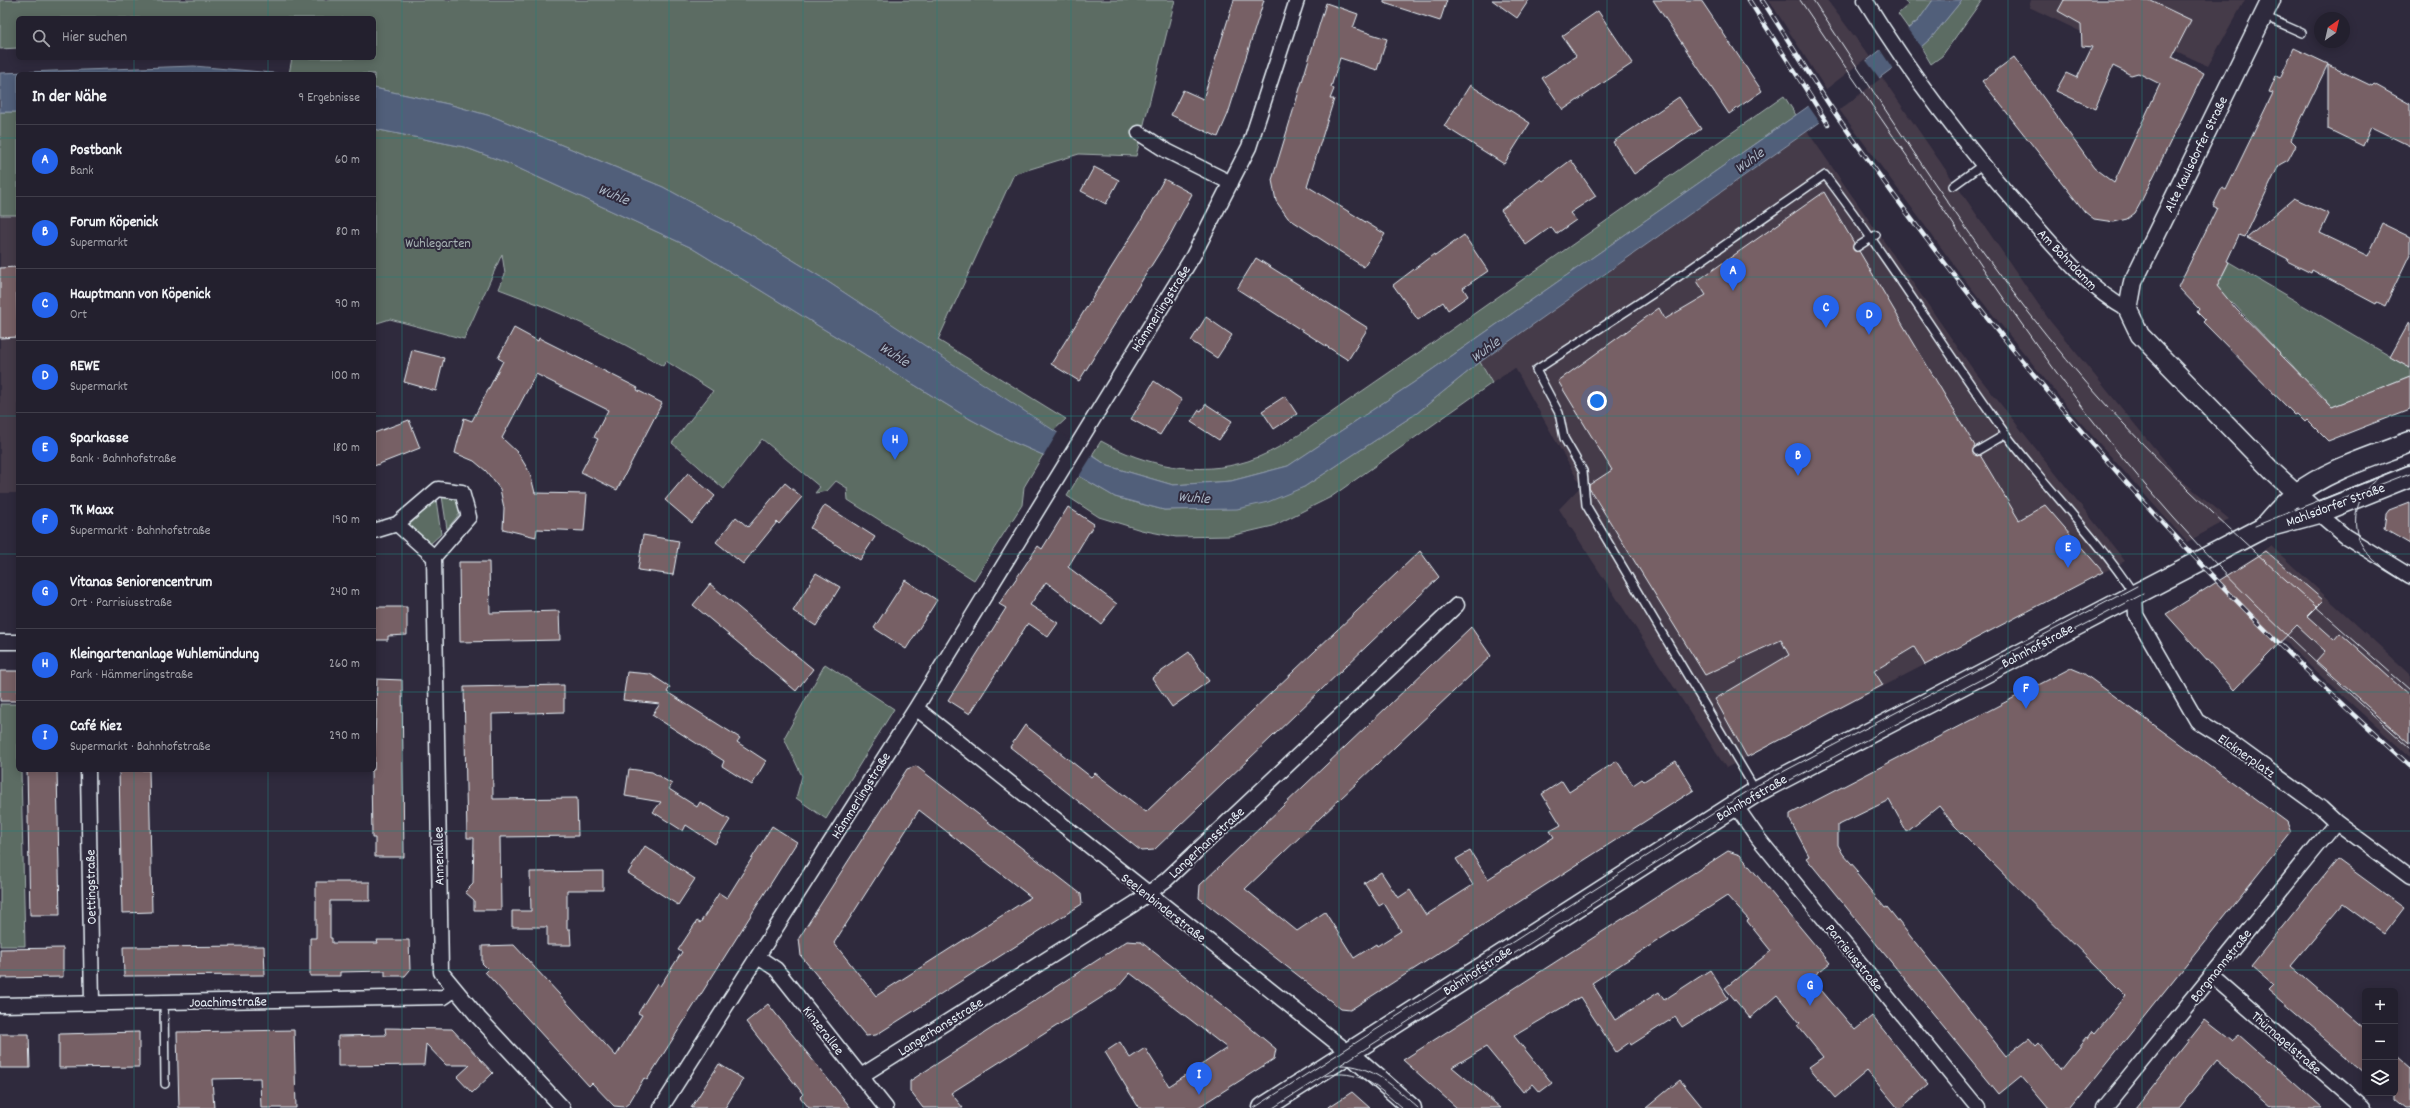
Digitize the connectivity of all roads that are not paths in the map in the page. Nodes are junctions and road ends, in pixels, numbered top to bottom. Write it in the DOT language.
graph roads {
  1 [pos="1297,0"];
  2 [pos="1865,0"];
  3 [pos="2267,8"];
  4 [pos="2302,33"];
  5 [pos="1139,133"];
  6 [pos="1982,165"];
  7 [pos="1231,183"];
  8 [pos="1953,186"];
  9 [pos="1874,236"];
  10 [pos="1860,245"];
  11 [pos="2128,310"];
  12 [pos="2006,434"];
  13 [pos="2410,442"];
  14 [pos="1977,451"];
  15 [pos="2410,476"];
  16 [pos="2296,494"];
  17 [pos="2318,513"];
  18 [pos="397,524"];
  19 [pos="2263,528"];
  20 [pos="376,531"];
  21 [pos="434,557"];
  22 [pos="2410,576"];
  23 [pos="2135,596"];
  24 [pos="1457,605"];
  25 [pos="0,642"];
  26 [pos="16,642"];
  27 [pos="916,708"];
  28 [pos="88,772"];
  29 [pos="1756,792"];
  30 [pos="1735,805"];
  31 [pos="2336,822"];
  32 [pos="2410,877"];
  33 [pos="1148,894"];
  34 [pos="758,957"];
  35 [pos="2211,975"];
  36 [pos="454,990"];
  37 [pos="164,1002"];
  38 [pos="92,1003"];
  39 [pos="0,1005"];
  40 [pos="1348,1052"];
  41 [pos="860,1076"];
  42 [pos="165,1084"];
  43 [pos="563,1108"];
  44 [pos="661,1108"];
  45 [pos="886,1108"];
  46 [pos="1263,1108"];
  47 [pos="1412,1108"];
  48 [pos="1978,1108"];
  49 [pos="2104,1108"];
  50 [pos="2364,1108"];
  1 -- 7 [label="street, Hämmerlingstraße"];
  2 -- 6 [label="street, Am Bahndamm"];
  3 -- 4 [label="lane"];
  3 -- 11 [label="street, Alte Kaulsdorfer Straße"];
  5 -- 7 [label="street"];
  6 -- 8 [label="lane"];
  6 -- 11 [label="street, Am Bahndamm"];
  7 -- 27 [label="street, Hämmerlingstraße"];
  9 -- 10 [label="lane"];
  9 -- 12 [label="lane"];
  9 -- 29 [label="lane"];
  11 -- 16 [label="street"];
  12 -- 14 [label="lane"];
  12 -- 23 [label="lane"];
  13 -- 16 [label="main road, Mahlsdorfer Straße"];
  15 -- 17 [label="main road, Mahlsdorfer Straße"];
  16 -- 17 [label="street"];
  16 -- 19 [label="main road, Mahlsdorfer Straße"];
  17 -- 19 [label="main road, Mahlsdorfer Straße"];
  17 -- 22 [label="street"];
  18 -- 20 [label="street"];
  18 -- 21 [label="street"];
  18 -- 21 [label="street"];
  19 -- 23 [label="main road, Bahnhofstraße"];
  21 -- 36 [label="street, Annenallee"];
  23 -- 29 [label="main road, Bahnhofstraße"];
  23 -- 31 [label="street, Elcknerplatz"];
  24 -- 33 [label="street, Langerhansstraße"];
  25 -- 26 [label="street"];
  27 -- 33 [label="street, Seelenbinderstraße"];
  27 -- 34 [label="street, Hämmerlingstraße"];
  28 -- 38 [label="street, Oettingstraße"];
  29 -- 30 [label="main road, Bahnhofstraße"];
  30 -- 40 [label="main road, Bahnhofstraße"];
  30 -- 48 [label="street, Parrisiusstraße"];
  31 -- 32 [label="street, Elcknerplatz"];
  31 -- 35 [label="street, Borgmannstraße"];
  33 -- 40 [label="street, Seelenbinderstraße"];
  33 -- 41 [label="street, Langerhansstraße"];
  34 -- 41 [label="street, Kinzerallee"];
  34 -- 44 [label="street, Hämmerlingstraße"];
  35 -- 49 [label="street, Borgmannstraße"];
  35 -- 50 [label="street, Thürnagelstraße"];
  36 -- 37 [label="street, Joachimstraße"];
  36 -- 43 [label="street, Annenallee"];
  37 -- 38 [label="street, Joachimstraße"];
  37 -- 42 [label="lane"];
  38 -- 39 [label="street, Joachimstraße"];
  40 -- 46 [label="main road, Bahnhofstraße"];
  40 -- 47 [label="street, Seelenbinderstraße"];
  41 -- 45 [label="street, Kinzerallee"];
}
